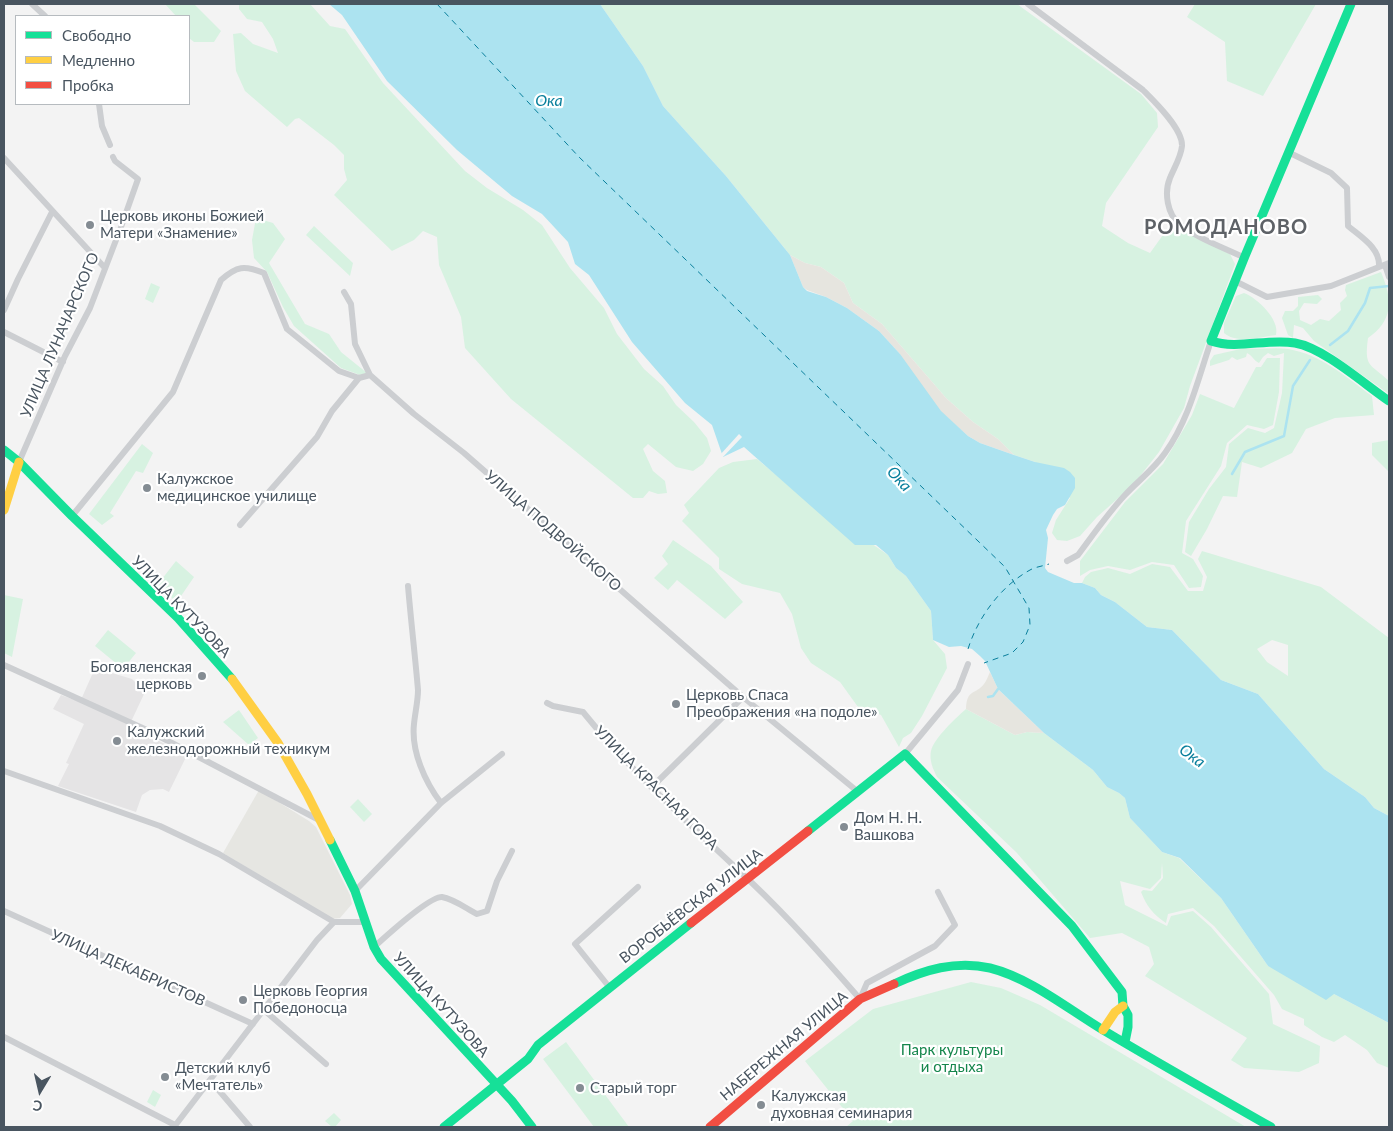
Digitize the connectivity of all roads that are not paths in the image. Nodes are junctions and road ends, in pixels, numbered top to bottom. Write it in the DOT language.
graph roads {
  1 [pos="32,4"];
  2 [pos="1028,4"];
  3 [pos="1351,4"];
  4 [pos="43,15"];
  5 [pos="99,105"];
  6 [pos="110,145"];
  7 [pos="1290,153"];
  8 [pos="113,157"];
  9 [pos="4,158"];
  10 [pos="52,212"];
  11 [pos="1245,258"];
  12 [pos="1385,265"];
  13 [pos="105,268"];
  14 [pos="1389,277"];
  15 [pos="1235,281"];
  16 [pos="344,292"];
  17 [pos="4,310"];
  18 [pos="4,332"];
  19 [pos="1212,340"];
  20 [pos="63,362"];
  21 [pos="370,375"];
  22 [pos="359,378"];
  23 [pos="1389,402"];
  24 [pos="4,450"];
  25 [pos="19,462"];
  26 [pos="4,510"];
  27 [pos="72,516"];
  28 [pos="240,525"];
  29 [pos="1067,561"];
  30 [pos="408,586"];
  31 [pos="4,664"];
  32 [pos="968,664"];
  33 [pos="743,697"];
  34 [pos="547,703"];
  35 [pos="502,754"];
  36 [pos="905,754"];
  37 [pos="4,771"];
  38 [pos="652,787"];
  39 [pos="857,791"];
  40 [pos="441,803"];
  41 [pos="321,821"];
  42 [pos="512,851"];
  43 [pos="748,879"];
  44 [pos="638,887"];
  45 [pos="355,891"];
  46 [pos="938,892"];
  47 [pos="4,911"];
  48 [pos="334,922"];
  49 [pos="365,922"];
  50 [pos="374,947"];
  51 [pos="610,988"];
  52 [pos="860,999"];
  53 [pos="1123,1006"];
  54 [pos="264,1010"];
  55 [pos="253,1024"];
  56 [pos="1103,1030"];
  57 [pos="4,1037"];
  58 [pos="1124,1042"];
  59 [pos="326,1064"];
  60 [pos="210,1080"];
  61 [pos="497,1085"];
  62 [pos="175,1126"];
  63 [pos="250,1127"];
  64 [pos="444,1127"];
  65 [pos="532,1127"];
  66 [pos="710,1127"];
  67 [pos="1271,1127"];
  1 -- 4 [label="street"];
  2 -- 11 [label="street"];
  3 -- 7 [label="main road"];
  5 -- 6 [label="street"];
  7 -- 11 [label="main road"];
  7 -- 12 [label="street"];
  8 -- 13 [label="street, УЛИЦА ЛУНАЧАРСКОГО"];
  9 -- 10 [label="street"];
  10 -- 13 [label="street"];
  10 -- 17 [label="street"];
  11 -- 15 [label="main road"];
  12 -- 14 [label="street"];
  12 -- 15 [label="street"];
  13 -- 20 [label="street, УЛИЦА ЛУНАЧАРСКОГО"];
  15 -- 19 [label="main road"];
  16 -- 21 [label="street"];
  18 -- 20 [label="street"];
  19 -- 23 [label="main road"];
  19 -- 29 [label="street"];
  20 -- 25 [label="street, УЛИЦА ЛУНАЧАРСКОГО"];
  21 -- 22 [label="street"];
  21 -- 33 [label="street, УЛИЦА ПОДВОЙСКОГО"];
  22 -- 27 [label="street"];
  22 -- 28 [label="street"];
  24 -- 25 [label="main road, УЛИЦА КУТУЗОВА"];
  25 -- 26 [label="main road, УЛИЦА ЛУНАЧАРСКОГО"];
  25 -- 27 [label="main road, УЛИЦА КУТУЗОВА"];
  27 -- 41 [label="main road, УЛИЦА КУТУЗОВА"];
  30 -- 40 [label="street"];
  31 -- 41 [label="street"];
  32 -- 36 [label="street"];
  33 -- 38 [label="street"];
  33 -- 39 [label="street, УЛИЦА ПОДВОЙСКОГО"];
  34 -- 38 [label="street, УЛИЦА КРАСНАЯ ГОРА"];
  35 -- 40 [label="street"];
  36 -- 39 [label="main road, ВОРОБЬЁВСКАЯ УЛИЦА"];
  36 -- 53 [label="main road"];
  37 -- 48 [label="street"];
  38 -- 43 [label="street, УЛИЦА КРАСНАЯ ГОРА"];
  39 -- 43 [label="main road, ВОРОБЬЁВСКАЯ УЛИЦА"];
  40 -- 45 [label="street"];
  41 -- 45 [label="main road, УЛИЦА КУТУЗОВА"];
  42 -- 50 [label="street"];
  43 -- 51 [label="main road, ВОРОБЬЁВСКАЯ УЛИЦА"];
  43 -- 52 [label="street, УЛИЦА КРАСНАЯ ГОРА"];
  44 -- 51 [label="street"];
  45 -- 49 [label="main road, УЛИЦА КУТУЗОВА"];
  46 -- 52 [label="street"];
  47 -- 55 [label="street, УЛИЦА ДЕКАБРИСТОВ"];
  48 -- 49 [label="street"];
  48 -- 54 [label="street"];
  49 -- 50 [label="main road, УЛИЦА КУТУЗОВА"];
  50 -- 61 [label="main road, УЛИЦА КУТУЗОВА"];
  51 -- 61 [label="main road, ВОРОБЬЁВСКАЯ УЛИЦА"];
  52 -- 56 [label="main road, НАБЕРЕЖНАЯ УЛИЦА"];
  52 -- 66 [label="main road, НАБЕРЕЖНАЯ УЛИЦА"];
  53 -- 56 [label="main road"];
  53 -- 58 [label="main road"];
  54 -- 55 [label="street"];
  54 -- 59 [label="street"];
  55 -- 60 [label="street"];
  56 -- 58 [label="main road, НАБЕРЕЖНАЯ УЛИЦА"];
  57 -- 62 [label="street"];
  58 -- 67 [label="main road, НАБЕРЕЖНАЯ УЛИЦА"];
  60 -- 62 [label="street"];
  60 -- 63 [label="street"];
  61 -- 64 [label="main road, ВОРОБЬЁВСКАЯ УЛИЦА"];
  61 -- 65 [label="main road, УЛИЦА КУТУЗОВА"];
}
